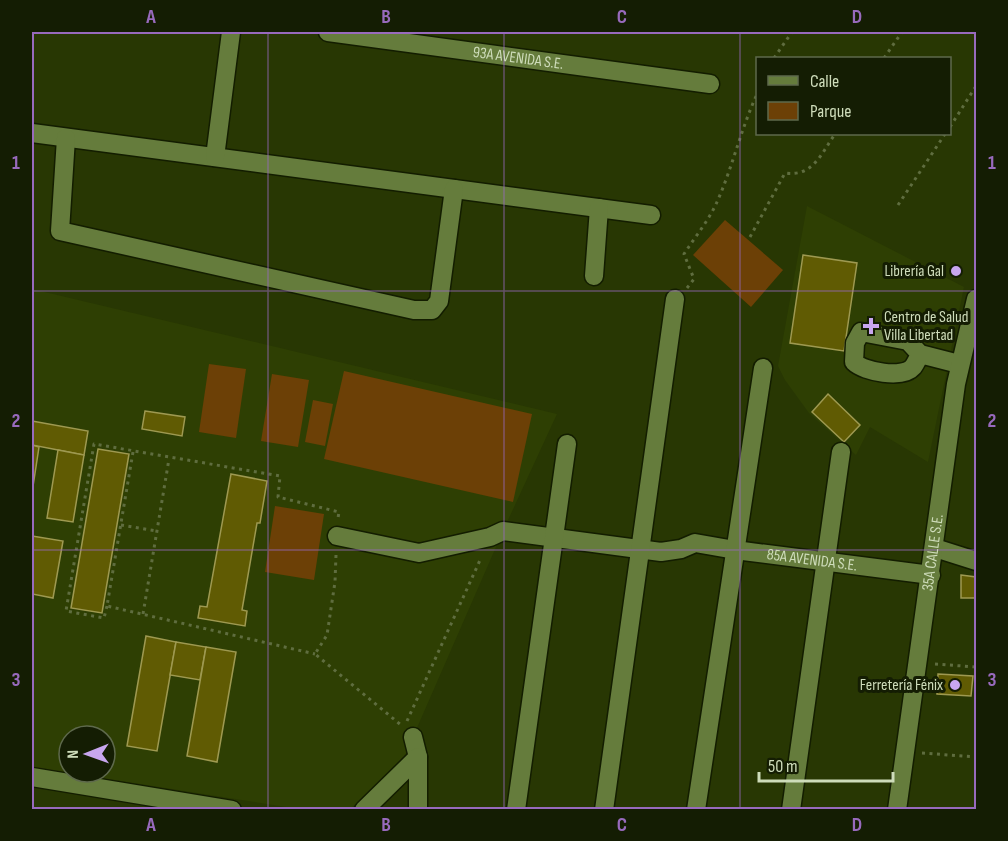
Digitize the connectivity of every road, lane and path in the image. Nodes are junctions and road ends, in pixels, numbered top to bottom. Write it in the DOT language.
graph roads {
  1 [pos="231,32"];
  2 [pos="328,32"];
  3 [pos="792,32"];
  4 [pos="902,32"];
  5 [pos="775,57"];
  6 [pos="885,57"];
  7 [pos="710,84"];
  8 [pos="976,86"];
  9 [pos="756,96"];
  10 [pos="951,125"];
  11 [pos="32,133"];
  12 [pos="834,135"];
  13 [pos="944,135"];
  14 [pos="66,138"];
  15 [pos="215,157"];
  16 [pos="454,189"];
  17 [pos="898,205"];
  18 [pos="598,208"];
  19 [pos="651,215"];
  20 [pos="750,237"];
  21 [pos="594,276"];
  22 [pos="675,299"];
  23 [pos="976,299"];
  24 [pos="920,354"];
  25 [pos="959,364"];
  26 [pos="763,368"];
  27 [pos="567,444"];
  28 [pos="133,452"];
  29 [pos="841,452"];
  30 [pos="169,459"];
  31 [pos="121,525"];
  32 [pos="157,531"];
  33 [pos="337,536"];
  34 [pos="490,537"];
  35 [pos="554,538"];
  36 [pos="935,548"];
  37 [pos="640,550"];
  38 [pos="735,550"];
  39 [pos="976,561"];
  40 [pos="826,562"];
  41 [pos="931,575"];
  42 [pos="107,606"];
  43 [pos="143,614"];
  44 [pos="315,654"];
  45 [pos="918,663"];
  46 [pos="976,667"];
  47 [pos="413,737"];
  48 [pos="906,752"];
  49 [pos="418,757"];
  50 [pos="976,757"];
  51 [pos="32,777"];
  52 [pos="205,807"];
  53 [pos="232,810"];
  54 [pos="364,810"];
  55 [pos="418,810"];
  56 [pos="516,810"];
  57 [pos="604,810"];
  58 [pos="696,810"];
  59 [pos="791,810"];
  60 [pos="897,810"];
  1 -- 15 [label="street"];
  2 -- 7 [label="street, 93A AVENIDA S.E."];
  3 -- 5 [label="path"];
  4 -- 6 [label="path"];
  8 -- 10 [label="path"];
  9 -- 22 [label="path"];
  11 -- 14 [label="street"];
  12 -- 20 [label="path"];
  13 -- 17 [label="path"];
  14 -- 15 [label="street"];
  14 -- 16 [label="street"];
  15 -- 16 [label="street"];
  16 -- 18 [label="street"];
  18 -- 19 [label="street"];
  18 -- 21 [label="street"];
  22 -- 37 [label="street"];
  23 -- 25 [label="street, 35A CALLE S.E."];
  24 -- 25 [label="street"];
  25 -- 36 [label="street, 35A CALLE S.E."];
  26 -- 38 [label="street"];
  27 -- 35 [label="street"];
  28 -- 30 [label="path"];
  28 -- 31 [label="path"];
  28 -- 42 [label="path"];
  29 -- 40 [label="street"];
  30 -- 32 [label="path"];
  30 -- 33 [label="path"];
  31 -- 32 [label="path"];
  31 -- 42 [label="path"];
  32 -- 43 [label="path"];
  33 -- 34 [label="street"];
  33 -- 44 [label="path"];
  34 -- 35 [label="street"];
  34 -- 44 [label="path"];
  35 -- 37 [label="street"];
  35 -- 56 [label="street"];
  36 -- 39 [label="street"];
  36 -- 41 [label="street, 35A CALLE S.E."];
  37 -- 38 [label="street, 85A AVENIDA S.E."];
  37 -- 57 [label="street"];
  38 -- 40 [label="street, 85A AVENIDA S.E."];
  38 -- 58 [label="street"];
  40 -- 41 [label="street, 85A AVENIDA S.E."];
  40 -- 59 [label="street"];
  41 -- 45 [label="street, 35A CALLE S.E."];
  42 -- 43 [label="path"];
  43 -- 44 [label="path"];
  45 -- 46 [label="path"];
  45 -- 48 [label="street, 35A CALLE S.E."];
  47 -- 49 [label="street"];
  48 -- 50 [label="path"];
  48 -- 60 [label="street, 35A CALLE S.E."];
  49 -- 54 [label="street"];
  49 -- 55 [label="street"];
  51 -- 52 [label="street"];
  52 -- 53 [label="street"];
}
